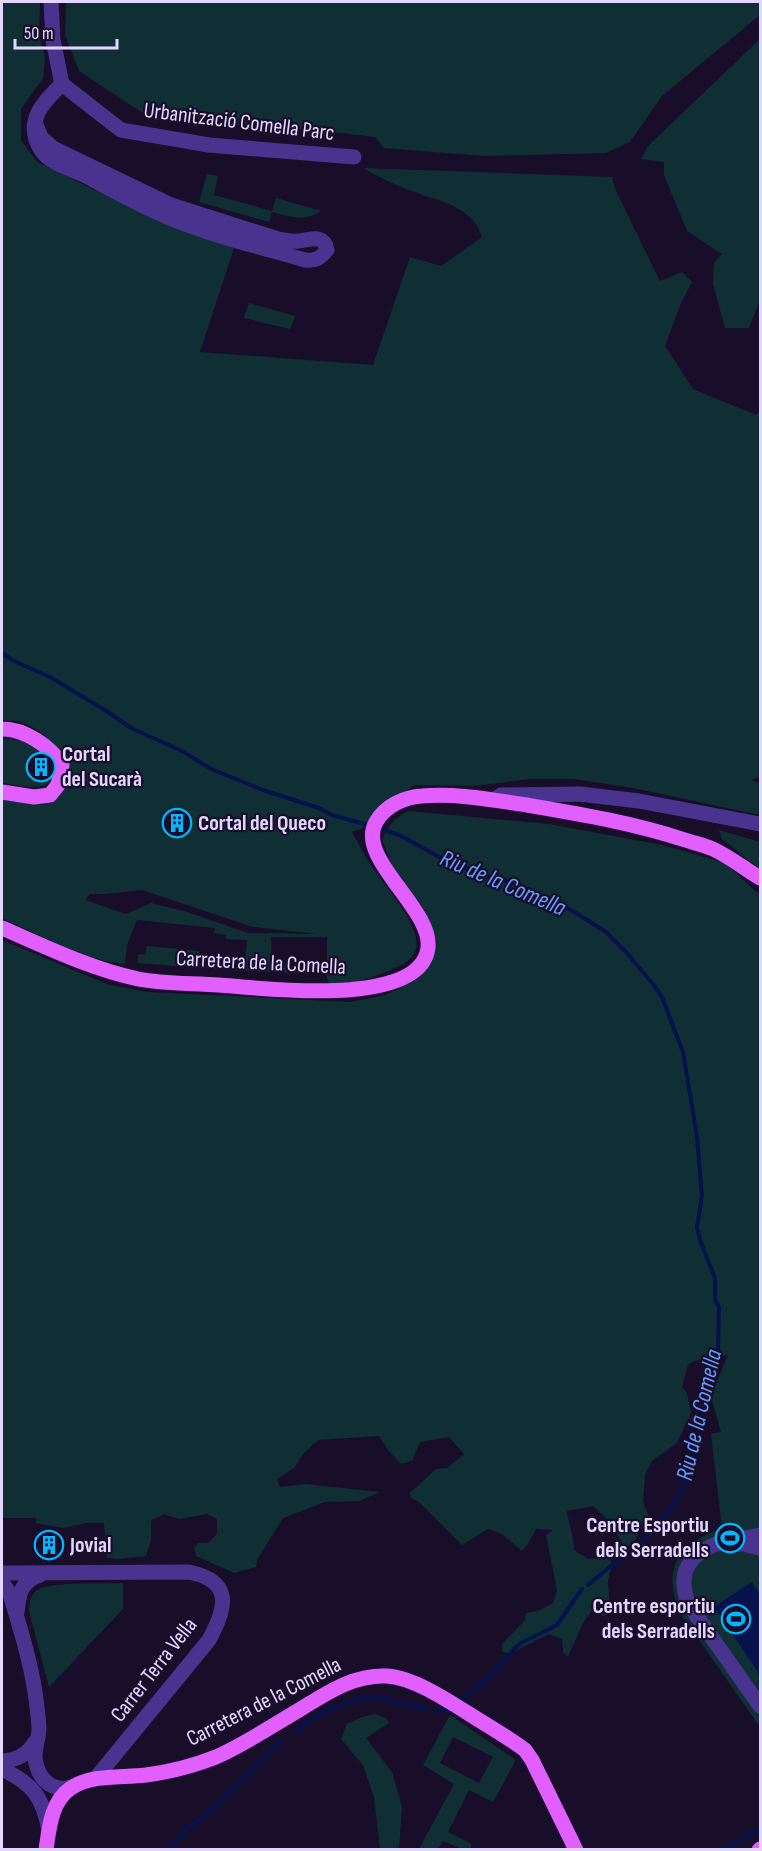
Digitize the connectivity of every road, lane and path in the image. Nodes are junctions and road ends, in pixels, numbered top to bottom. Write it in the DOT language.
graph roads {
  1 [pos="51,2"];
  2 [pos="62,84"];
  3 [pos="35,122"];
  4 [pos="354,157"];
  5 [pos="2,729"];
  6 [pos="2,792"];
  7 [pos="493,800"];
  8 [pos="760,824"];
  9 [pos="760,878"];
  10 [pos="2,928"];
  11 [pos="760,1535"];
  12 [pos="719,1543"];
  13 [pos="760,1548"];
  14 [pos="47,1574"];
  15 [pos="2,1580"];
  16 [pos="20,1627"];
  17 [pos="760,1706"];
  18 [pos="37,1739"];
  19 [pos="2,1761"];
  20 [pos="2,1769"];
  21 [pos="95,1779"];
  22 [pos="72,1787"];
  23 [pos="35,1791"];
  24 [pos="49,1832"];
  25 [pos="46,1850"];
  26 [pos="576,1850"];
  1 -- 2 [label="street"];
  2 -- 3 [label="street"];
  2 -- 4 [label="street, Urbanització Comella Parc"];
  3 -- 3 [label="street"];
  5 -- 6 [label="main road"];
  7 -- 8 [label="street"];
  7 -- 9 [label="main road, Carretera de la Comella"];
  7 -- 10 [label="main road, Carretera de la Comella"];
  11 -- 12 [label="street"];
  12 -- 13 [label="street"];
  12 -- 17 [label="street"];
  14 -- 15 [label="street, Carrer Terra Vella"];
  14 -- 16 [label="street"];
  14 -- 21 [label="street, Carrer Terra Vella"];
  15 -- 16 [label="street"];
  16 -- 18 [label="street"];
  18 -- 19 [label="street"];
  18 -- 22 [label="street"];
  18 -- 23 [label="street"];
  20 -- 23 [label="street"];
  21 -- 22 [label="main road, Carretera de la Comella"];
  21 -- 26 [label="main road, Carretera de la Comella"];
  22 -- 24 [label="main road"];
  23 -- 24 [label="street"];
  24 -- 25 [label="main road"];
}
